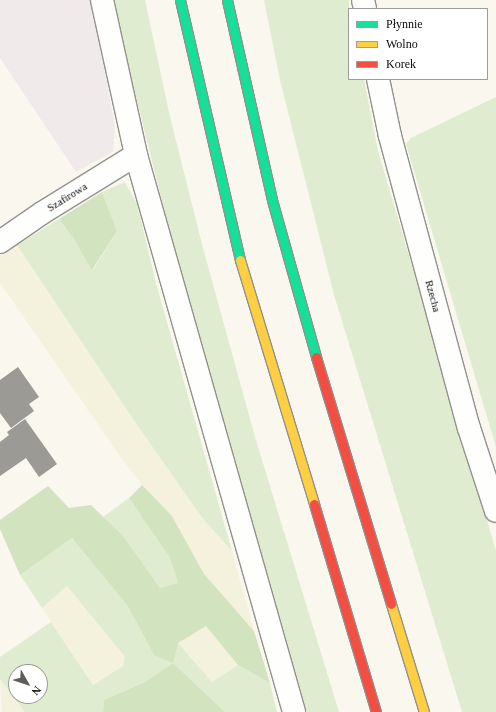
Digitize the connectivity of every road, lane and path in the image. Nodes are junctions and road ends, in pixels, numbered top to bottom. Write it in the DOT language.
graph roads {
  1 [pos="102,0"];
  2 [pos="180,0"];
  3 [pos="227,0"];
  4 [pos="378,80"];
  5 [pos="136,155"];
  6 [pos="0,242"];
  7 [pos="496,511"];
  8 [pos="294,712"];
  9 [pos="376,712"];
  10 [pos="424,712"];
  1 -- 5 [label="street"];
  2 -- 9 [label="main road"];
  3 -- 10 [label="main road"];
  4 -- 7 [label="street, Rzecha"];
  5 -- 6 [label="street, Szafirowa"];
  5 -- 8 [label="street"];
}
